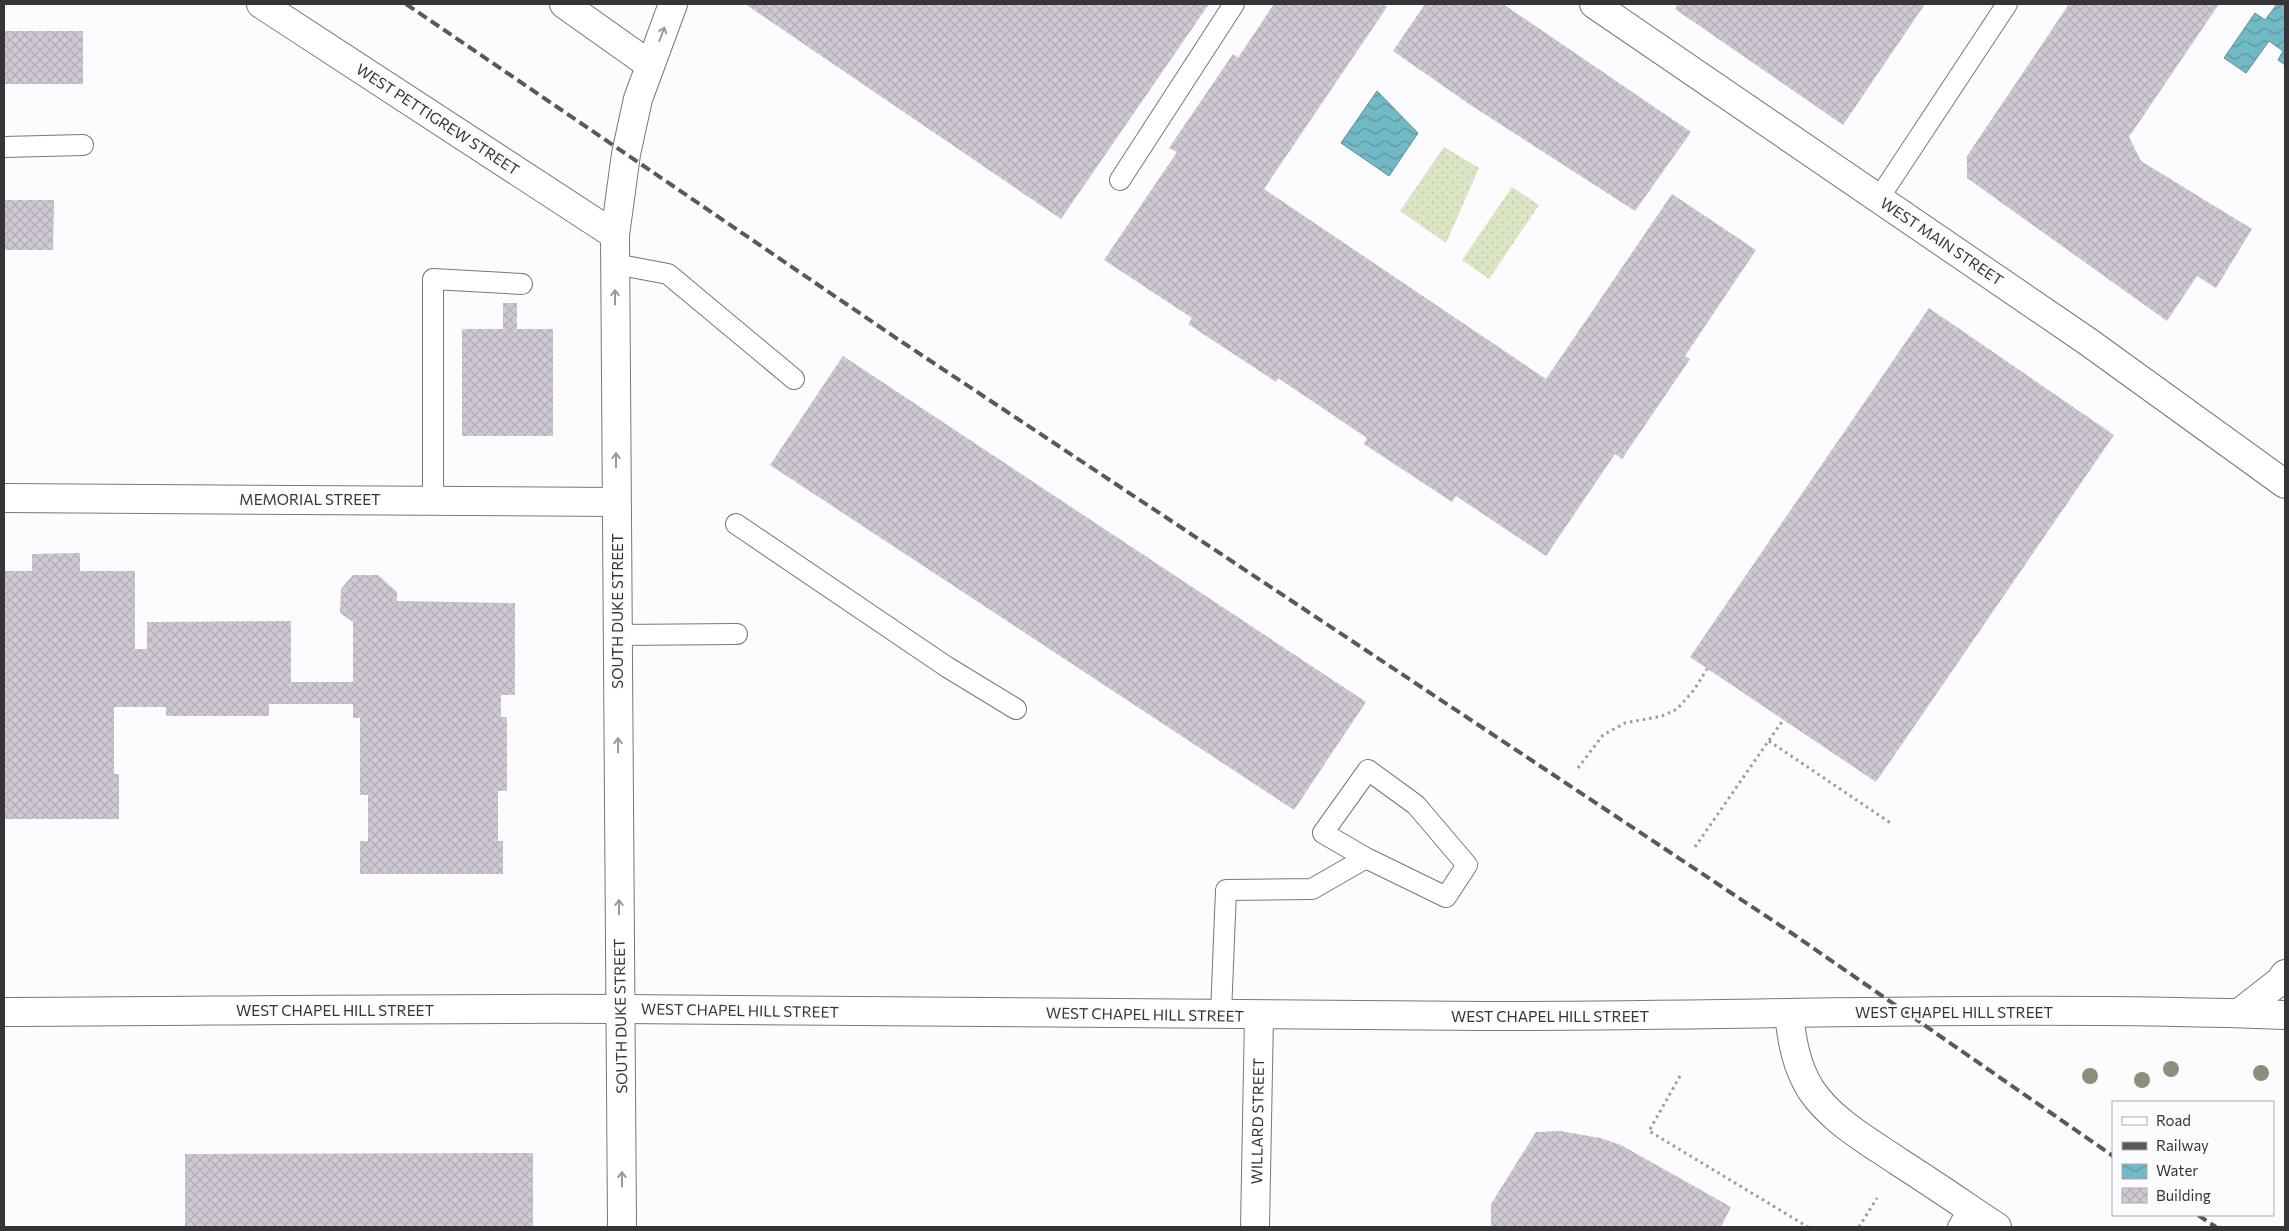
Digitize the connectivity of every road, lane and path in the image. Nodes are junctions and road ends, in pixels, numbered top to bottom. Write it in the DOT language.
graph roads {
  1 [pos="261,4"];
  2 [pos="564,4"];
  3 [pos="673,4"];
  4 [pos="1234,4"];
  5 [pos="1594,4"];
  6 [pos="2007,4"];
  7 [pos="650,65"];
  8 [pos="83,146"];
  9 [pos="4,147"];
  10 [pos="1120,180"];
  11 [pos="1878,198"];
  12 [pos="615,235"];
  13 [pos="615,264"];
  14 [pos="522,284"];
  15 [pos="794,379"];
  16 [pos="2284,480"];
  17 [pos="4,498"];
  18 [pos="433,500"];
  19 [pos="616,502"];
  20 [pos="736,524"];
  21 [pos="737,634"];
  22 [pos="617,636"];
  23 [pos="1707,669"];
  24 [pos="1016,709"];
  25 [pos="1783,720"];
  26 [pos="1769,741"];
  27 [pos="1578,768"];
  28 [pos="1892,824"];
  29 [pos="1695,847"];
  30 [pos="1366,858"];
  31 [pos="2285,974"];
  32 [pos="620,1009"];
  33 [pos="4,1012"];
  34 [pos="2239,1013"];
  35 [pos="1221,1014"];
  36 [pos="1789,1014"];
  37 [pos="2285,1015"];
  38 [pos="1259,1016"];
  39 [pos="1680,1076"];
  40 [pos="1877,1198"];
  41 [pos="1964,1218"];
  42 [pos="622,1227"];
  43 [pos="1256,1227"];
  44 [pos="1808,1227"];
  45 [pos="1859,1227"];
  46 [pos="1997,1227"];
  1 -- 12 [label="main road, WEST PETTIGREW STREET"];
  2 -- 7 [label="main road"];
  7 -- 3 [label="main road, SOUTH DUKE STREET, one-way"];
  4 -- 10 [label="lane"];
  5 -- 11 [label="main road, WEST MAIN STREET"];
  6 -- 11 [label="lane"];
  7 -- 12 [label="main road, SOUTH DUKE STREET"];
  8 -- 9 [label="lane"];
  11 -- 16 [label="main road, WEST MAIN STREET"];
  12 -- 13 [label="main road, SOUTH DUKE STREET"];
  13 -- 15 [label="lane"];
  19 -- 13 [label="main road, SOUTH DUKE STREET, one-way"];
  14 -- 18 [label="lane"];
  17 -- 18 [label="main road, MEMORIAL STREET"];
  18 -- 19 [label="main road, MEMORIAL STREET"];
  19 -- 22 [label="main road, SOUTH DUKE STREET"];
  20 -- 24 [label="lane"];
  21 -- 22 [label="lane"];
  32 -- 22 [label="main road, SOUTH DUKE STREET, one-way"];
  23 -- 27 [label="path"];
  25 -- 26 [label="path"];
  26 -- 28 [label="path"];
  26 -- 29 [label="path"];
  30 -- 30 [label="lane"];
  30 -- 35 [label="lane"];
  31 -- 34 [label="main road"];
  32 -- 33 [label="main road, WEST CHAPEL HILL STREET"];
  32 -- 35 [label="main road, WEST CHAPEL HILL STREET"];
  42 -- 32 [label="main road, SOUTH DUKE STREET, one-way"];
  34 -- 36 [label="main road, WEST CHAPEL HILL STREET"];
  34 -- 37 [label="main road, WEST CHAPEL HILL STREET"];
  35 -- 38 [label="main road, WEST CHAPEL HILL STREET"];
  36 -- 38 [label="main road, WEST CHAPEL HILL STREET"];
  36 -- 41 [label="main road"];
  38 -- 43 [label="main road, WILLARD STREET"];
  39 -- 44 [label="path"];
  40 -- 45 [label="path"];
  41 -- 46 [label="main road"];
}
